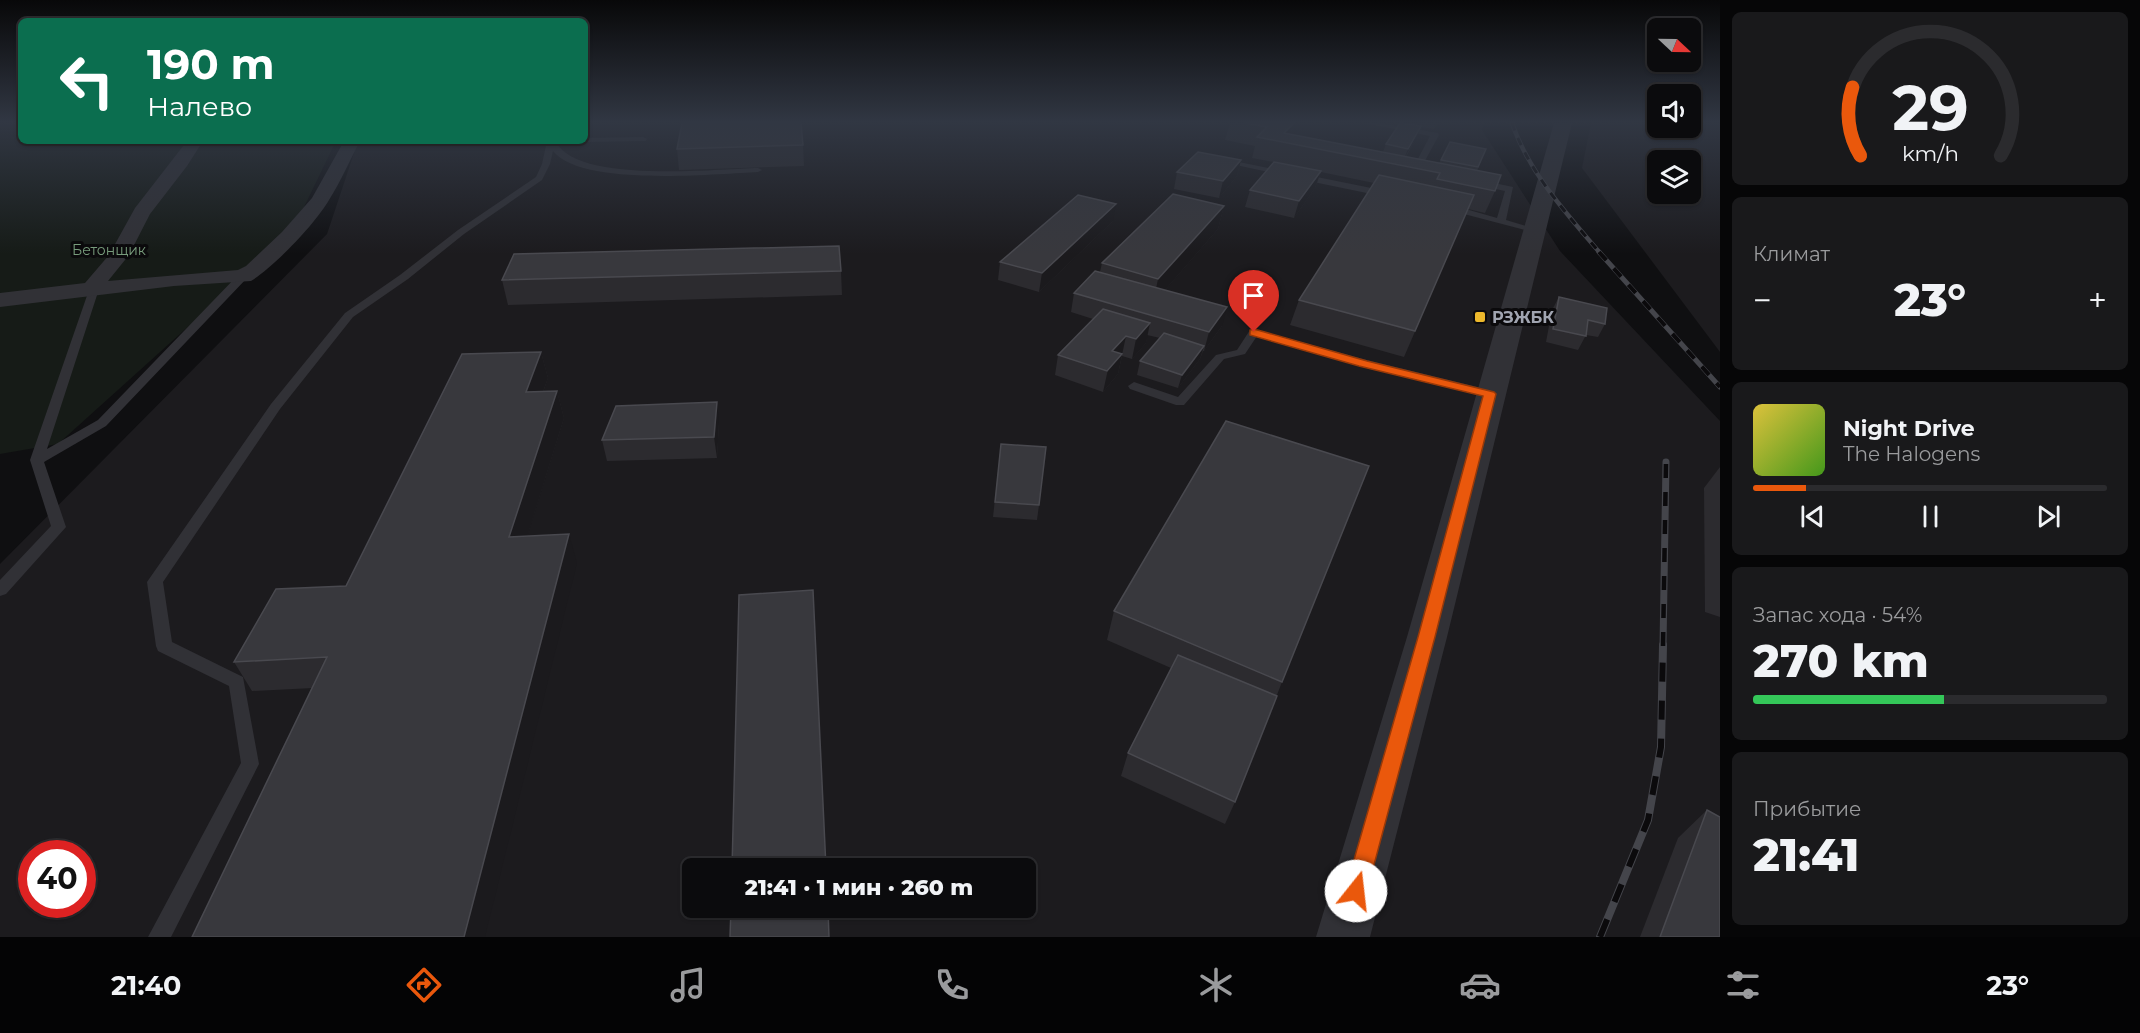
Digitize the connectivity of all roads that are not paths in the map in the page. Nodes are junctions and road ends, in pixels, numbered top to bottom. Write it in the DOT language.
graph roads {
  1 [pos="178,167"];
  2 [pos="338,167"];
  3 [pos="545,167"];
  4 [pos="587,167"];
  5 [pos="1253,167"];
  6 [pos="1418,167"];
  7 [pos="1543,167"];
  8 [pos="758,170"];
  9 [pos="1428,172"];
  10 [pos="1475,182"];
  11 [pos="1393,196"];
  12 [pos="1439,205"];
  13 [pos="1517,226"];
  14 [pos="243,276"];
  15 [pos="94,289"];
  16 [pos="0,300"];
  17 [pos="1134,386"];
  18 [pos="1490,394"];
  19 [pos="37,460"];
  20 [pos="0,590"];
  21 [pos="159,937"];
  22 [pos="1343,937"];
  1 -- 15 [label="street"];
  2 -- 14 [label="street"];
  3 -- 21 [label="lane"];
  4 -- 8 [label="lane"];
  5 -- 11 [label="lane"];
  6 -- 9 [label="lane"];
  7 -- 13 [label="street"];
  10 -- 13 [label="lane"];
  12 -- 13 [label="lane"];
  13 -- 18 [label="street"];
  14 -- 15 [label="street"];
  14 -- 19 [label="lane"];
  15 -- 16 [label="street"];
  15 -- 19 [label="lane"];
  17 -- 18 [label="lane"];
  18 -- 22 [label="street"];
  19 -- 20 [label="lane"];
}
